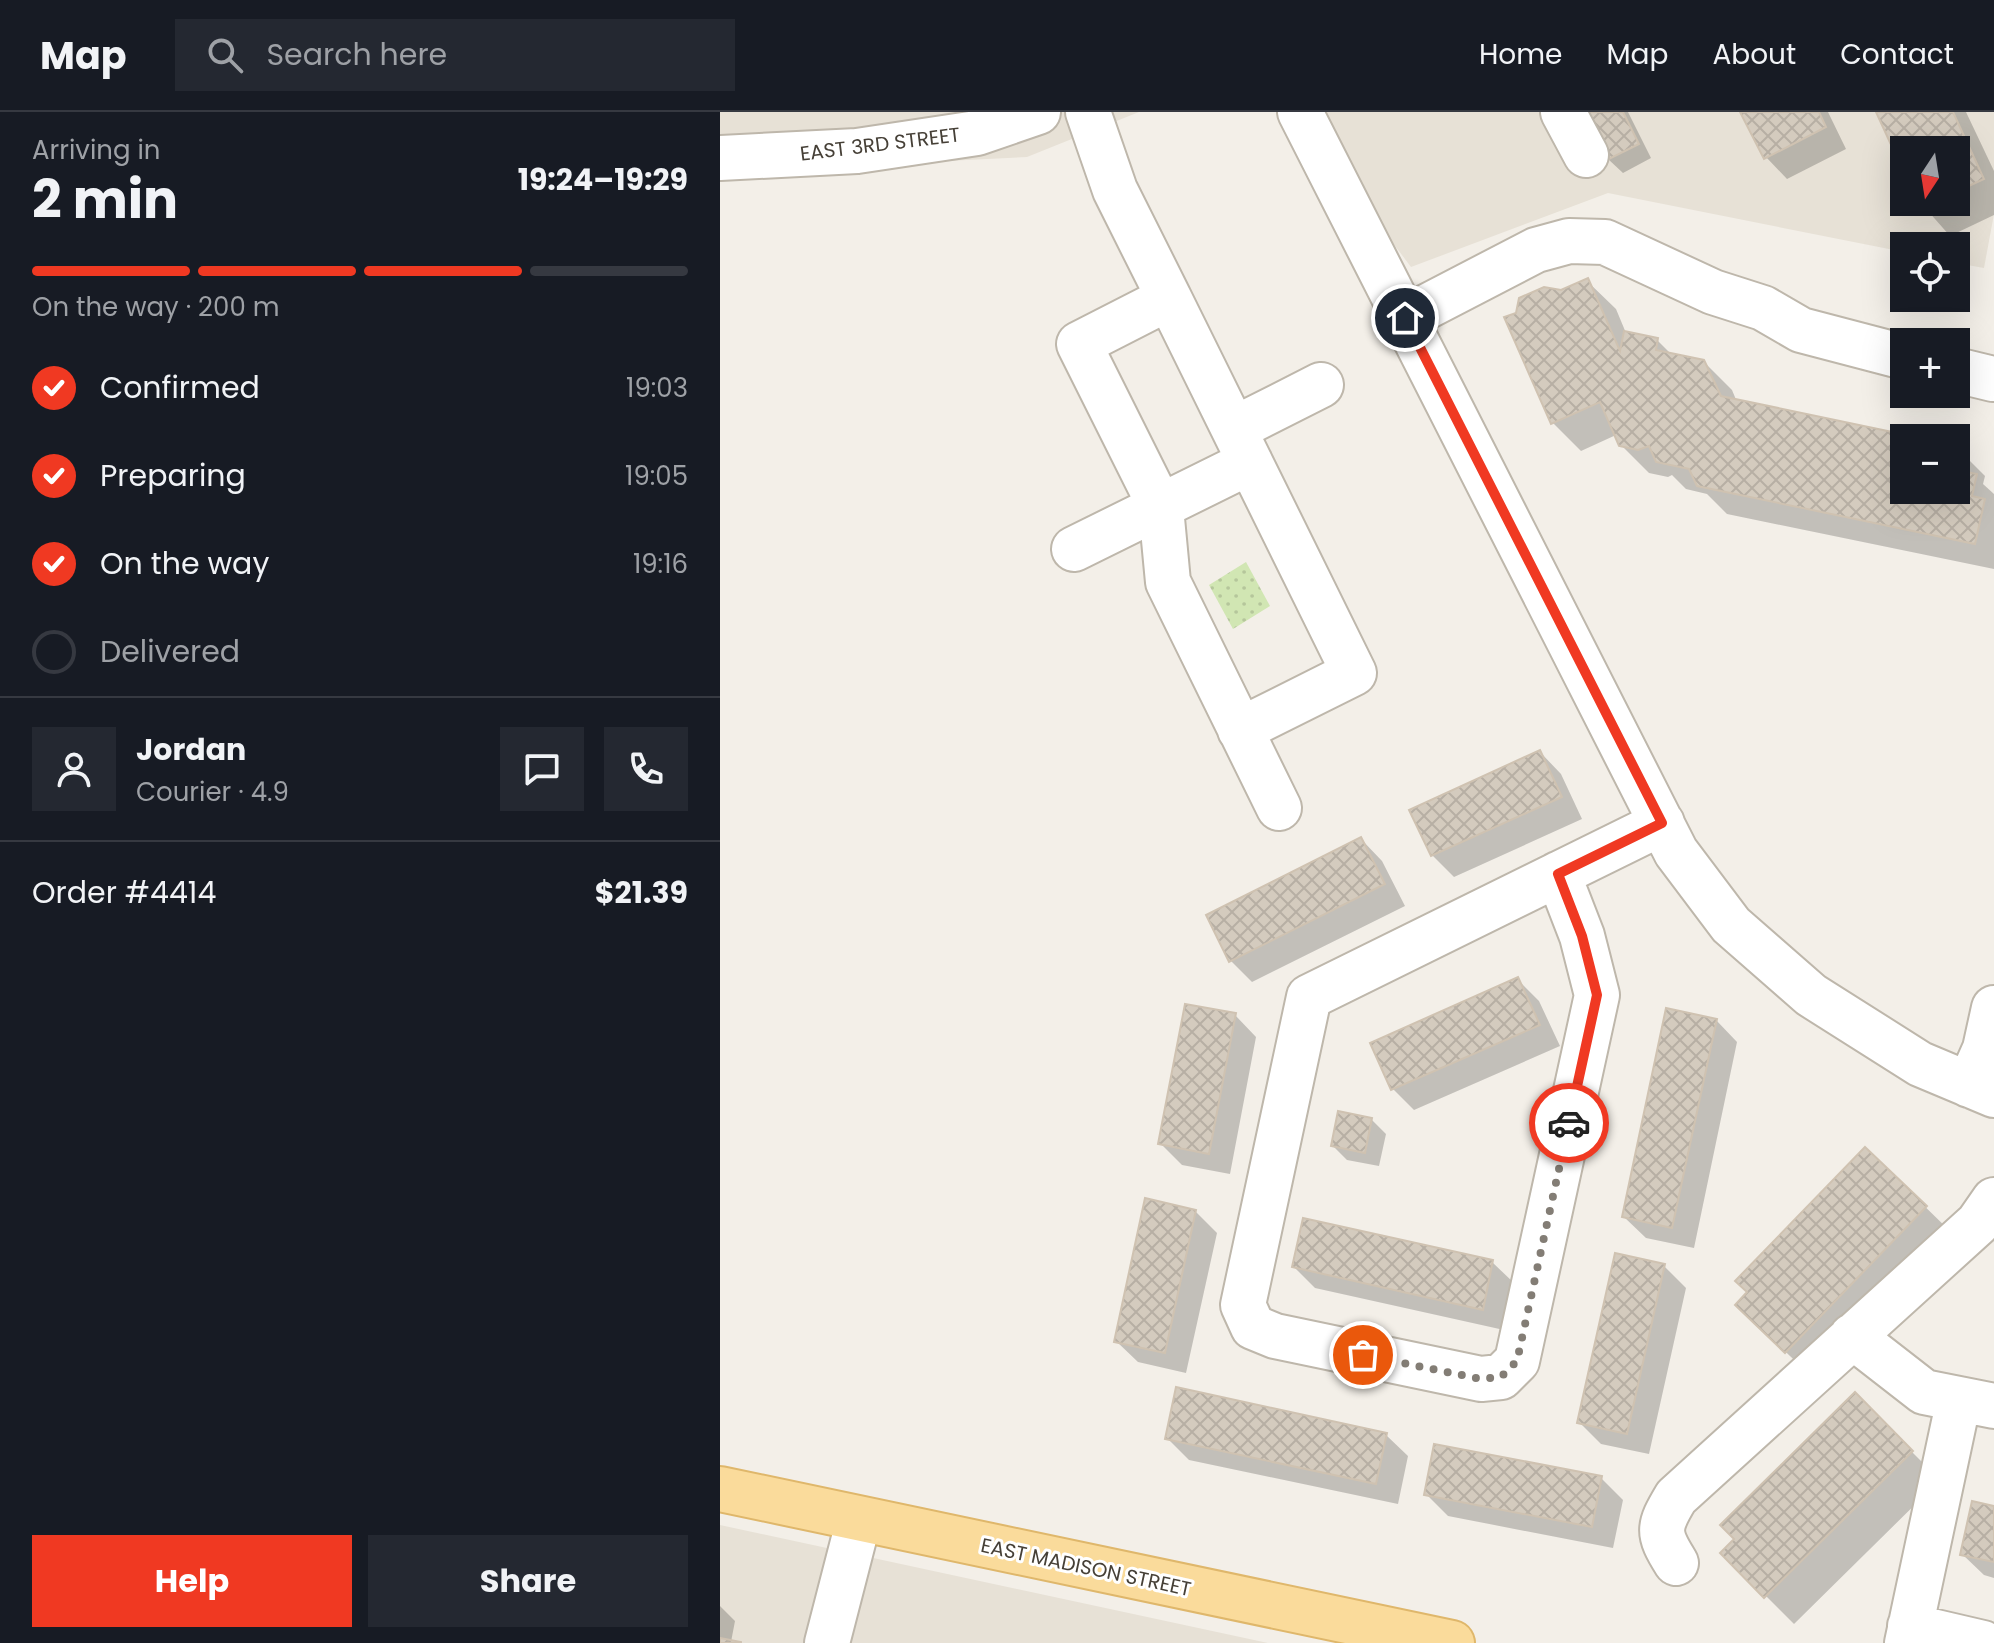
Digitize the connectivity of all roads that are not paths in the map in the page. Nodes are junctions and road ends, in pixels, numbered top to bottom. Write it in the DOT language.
graph roads {
  1 [pos="1038,112"];
  2 [pos="1088,112"];
  3 [pos="1300,112"];
  4 [pos="1563,112"];
  5 [pos="1586,155"];
  6 [pos="720,158"];
  7 [pos="1169,298"];
  8 [pos="1405,318"];
  9 [pos="1890,353"];
  10 [pos="1970,373"];
  11 [pos="1993,379"];
  12 [pos="1321,385"];
  13 [pos="1242,446"];
  14 [pos="1161,508"];
  15 [pos="1074,549"];
  16 [pos="1240,730"];
  17 [pos="1279,808"];
  18 [pos="1662,823"];
  19 [pos="1558,874"];
  20 [pos="1994,1008"];
  21 [pos="1982,1090"];
  22 [pos="1994,1200"];
  23 [pos="1852,1336"];
  24 [pos="1977,1402"];
  25 [pos="720,1489"];
  26 [pos="859,1519"];
  27 [pos="1676,1563"];
  28 [pos="1908,1635"];
  29 [pos="827,1643"];
  30 [pos="1452,1643"];
  31 [pos="1983,1643"];
  1 -- 6 [label="street, EAST 3RD STREET"];
  2 -- 7 [label="street"];
  3 -- 8 [label="street"];
  4 -- 5 [label="street"];
  7 -- 13 [label="street"];
  7 -- 14 [label="street"];
  8 -- 9 [label="street"];
  8 -- 18 [label="street"];
  10 -- 11 [label="street"];
  12 -- 13 [label="street"];
  13 -- 14 [label="street"];
  13 -- 16 [label="street"];
  14 -- 15 [label="street"];
  14 -- 16 [label="street"];
  16 -- 17 [label="street"];
  18 -- 19 [label="street"];
  18 -- 21 [label="street"];
  19 -- 19 [label="street"];
  20 -- 21 [label="street"];
  22 -- 23 [label="street"];
  23 -- 24 [label="street"];
  23 -- 27 [label="street"];
  24 -- 28 [label="street"];
  25 -- 26 [label="main road, EAST MADISON STREET"];
  26 -- 29 [label="street"];
  26 -- 30 [label="main road, EAST MADISON STREET"];
  28 -- 31 [label="street"];
}
